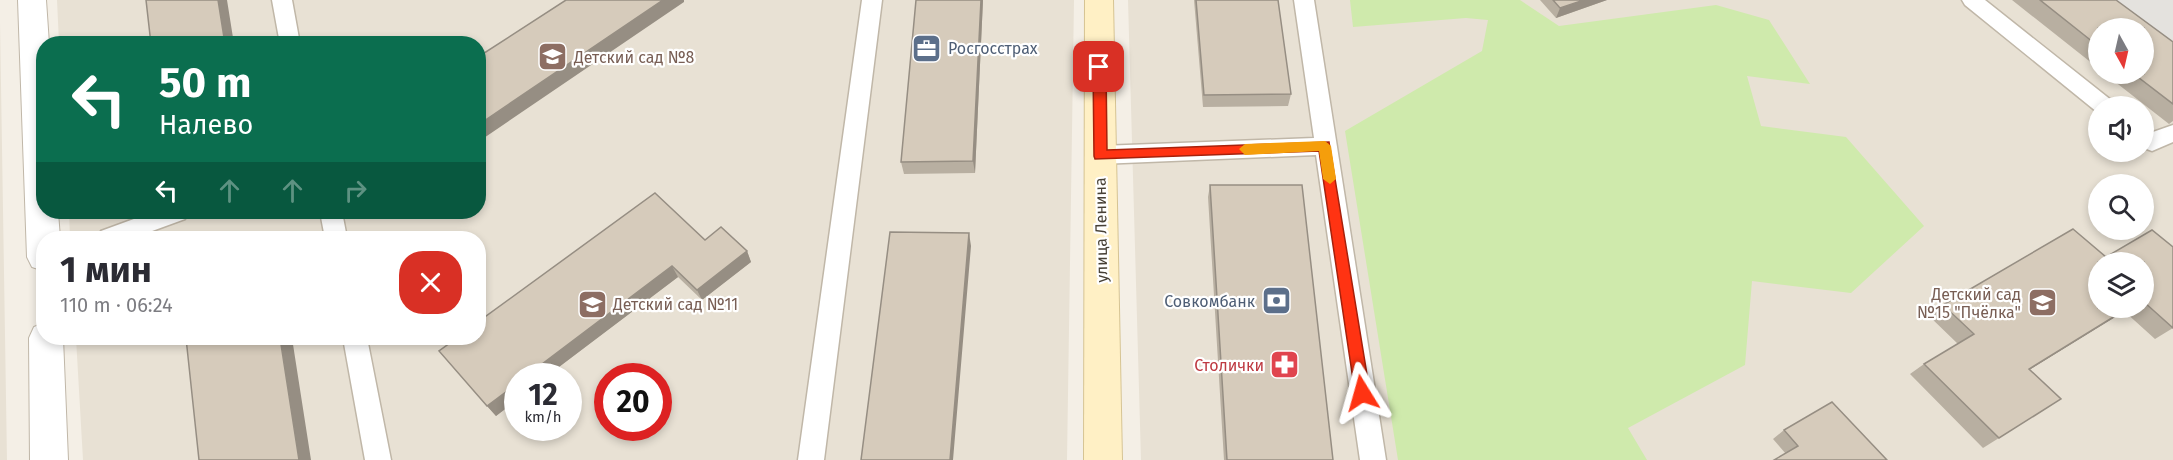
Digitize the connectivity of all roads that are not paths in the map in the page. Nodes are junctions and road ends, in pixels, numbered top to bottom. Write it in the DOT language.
graph roads {
  1 [pos="32,0"];
  2 [pos="282,0"];
  3 [pos="872,0"];
  4 [pos="1099,0"];
  5 [pos="1304,0"];
  6 [pos="1972,0"];
  7 [pos="289,36"];
  8 [pos="36,86"];
  9 [pos="2092,96"];
  10 [pos="2173,133"];
  11 [pos="2154,141"];
  12 [pos="1325,146"];
  13 [pos="1100,156"];
  14 [pos="159,219"];
  15 [pos="128,231"];
  16 [pos="46,345"];
  17 [pos="356,345"];
  18 [pos="49,460"];
  19 [pos="378,460"];
  20 [pos="811,460"];
  21 [pos="1103,460"];
  22 [pos="1372,460"];
  1 -- 8 [label="street"];
  2 -- 7 [label="lane"];
  3 -- 20 [label="lane"];
  4 -- 13 [label="main road, улица Ленина"];
  5 -- 12 [label="lane"];
  6 -- 9 [label="lane"];
  10 -- 11 [label="lane"];
  12 -- 13 [label="lane"];
  12 -- 22 [label="lane"];
  13 -- 21 [label="main road, улица Ленина"];
  14 -- 15 [label="lane"];
  16 -- 18 [label="street"];
  17 -- 19 [label="lane"];
}
